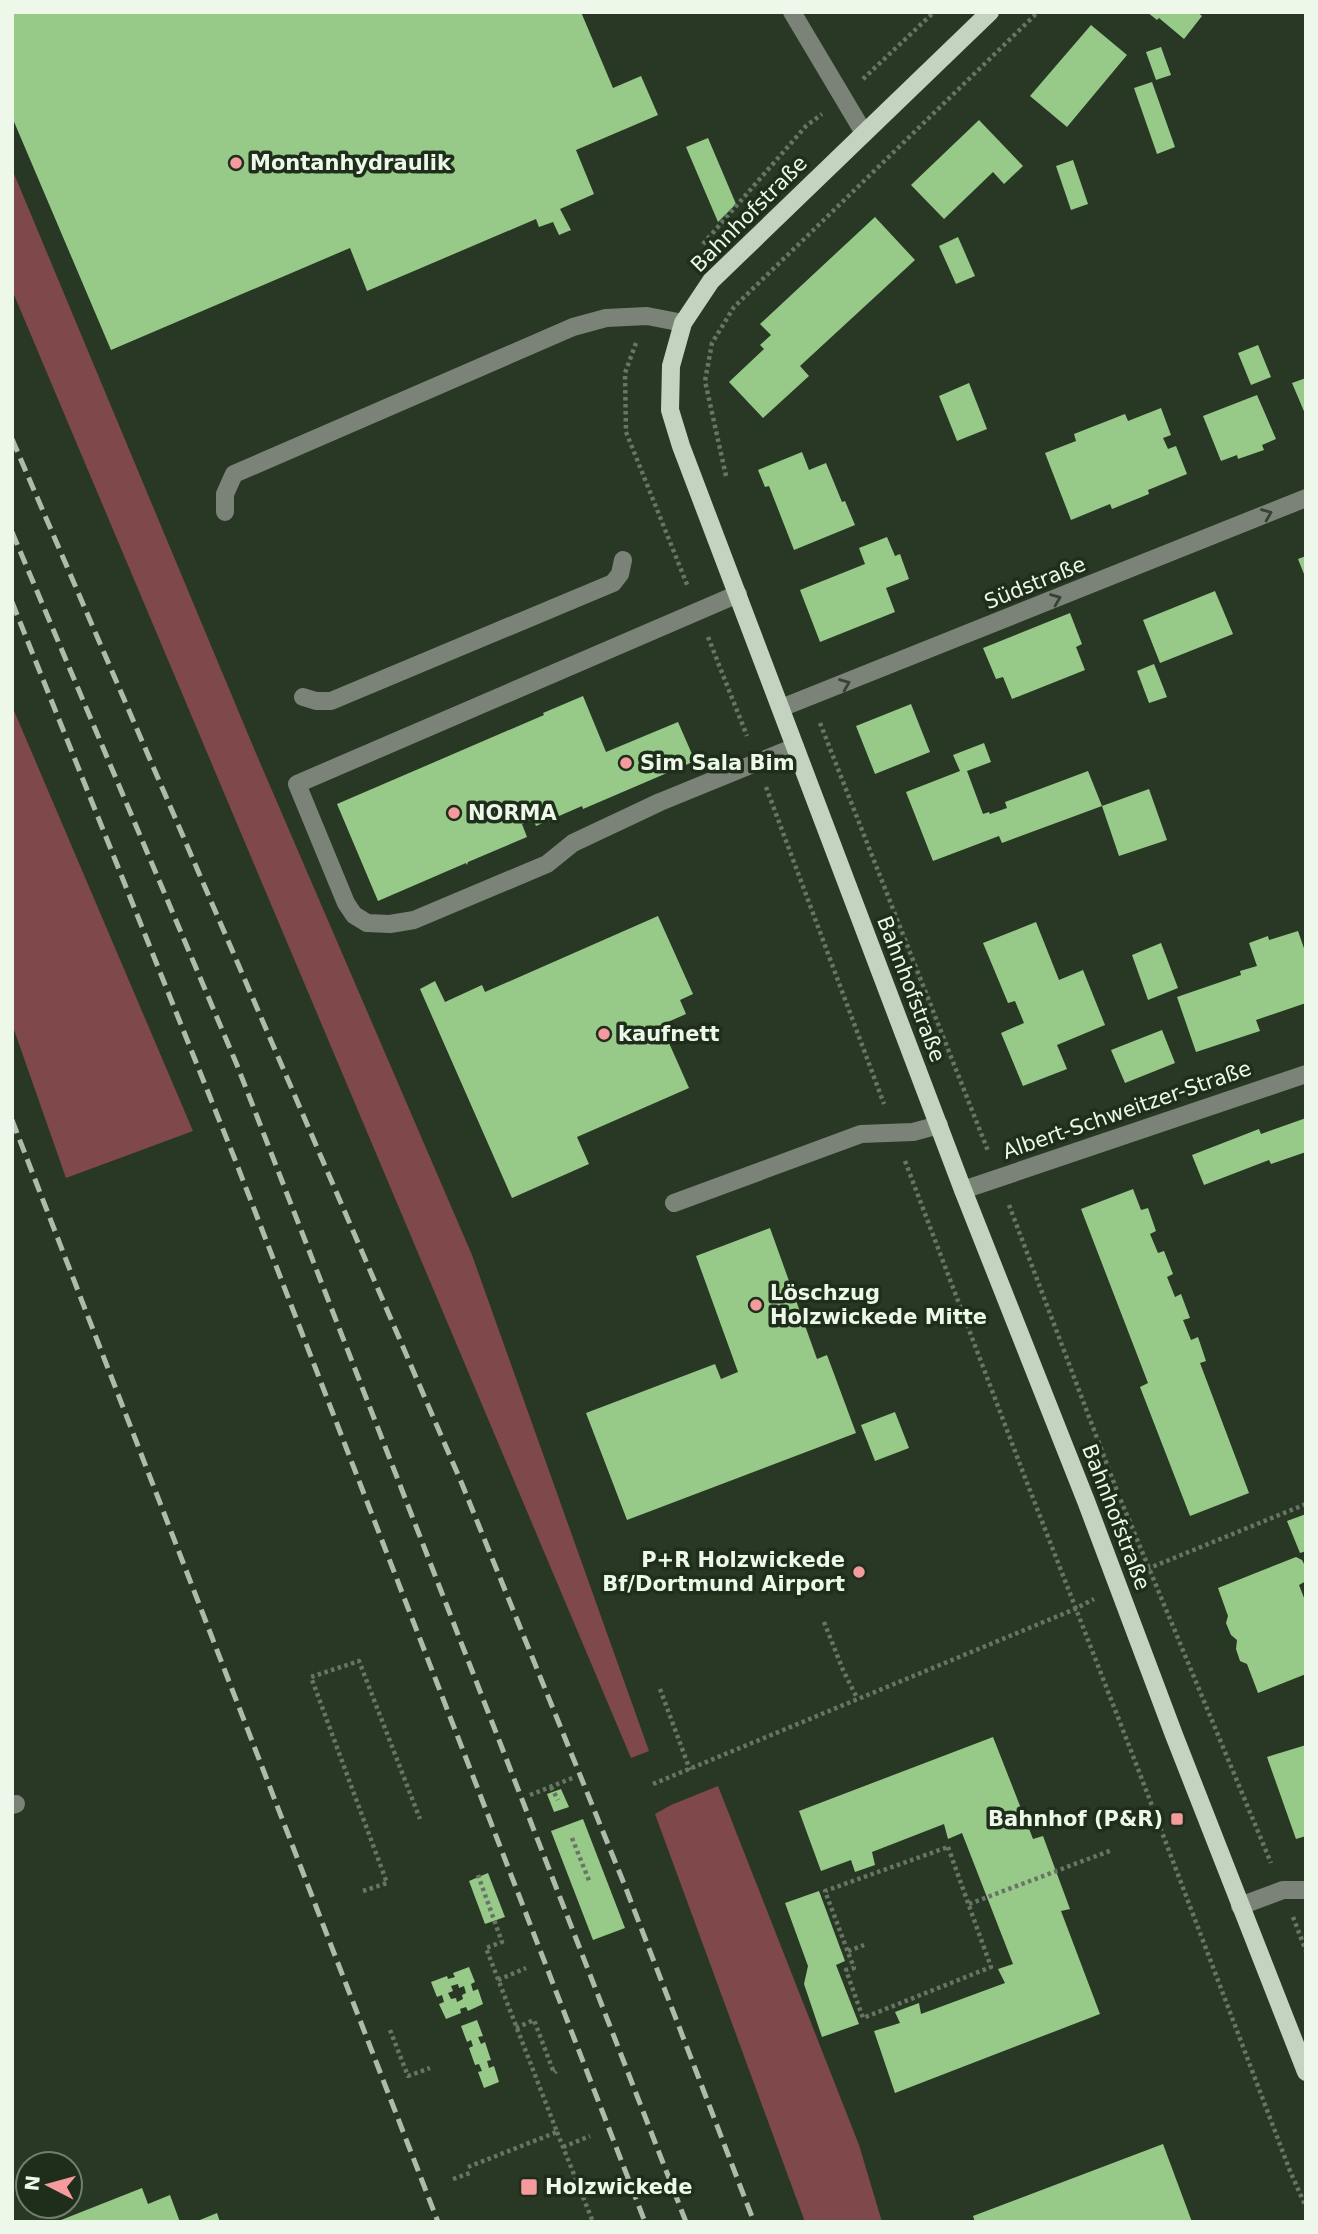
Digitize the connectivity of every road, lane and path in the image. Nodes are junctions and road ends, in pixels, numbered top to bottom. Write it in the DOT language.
graph roads {
  1 [pos="792,12"];
  2 [pos="990,12"];
  3 [pos="1038,12"];
  4 [pos="864,133"];
  5 [pos="683,323"];
  6 [pos="727,481"];
  7 [pos="1306,498"];
  8 [pos="225,512"];
  9 [pos="623,560"];
  10 [pos="737,594"];
  11 [pos="303,697"];
  12 [pos="810,698"];
  13 [pos="781,708"];
  14 [pos="796,747"];
  15 [pos="1306,1074"];
  16 [pos="939,1125"];
  17 [pos="999,1178"];
  18 [pos="963,1190"];
  19 [pos="674,1203"];
  20 [pos="1306,1503"];
  21 [pos="1149,1569"];
  22 [pos="1075,1609"];
  23 [pos="824,1622"];
  24 [pos="660,1689"];
  25 [pos="857,1698"];
  26 [pos="690,1770"];
  27 [pos="575,1777"];
  28 [pos="653,1784"];
  29 [pos="551,1787"];
  30 [pos="530,1795"];
  31 [pos="558,1800"];
  32 [pos="420,1819"];
  33 [pos="572,1838"];
  34 [pos="1112,1850"];
  35 [pos="478,1875"];
  36 [pos="590,1883"];
  37 [pos="1283,1890"];
  38 [pos="1306,1890"];
  39 [pos="363,1891"];
  40 [pos="969,1904"];
  41 [pos="1240,1906"];
  42 [pos="864,1945"];
  43 [pos="848,1951"];
  44 [pos="1306,1951"];
  45 [pos="526,1968"];
  46 [pos="498,1980"];
  47 [pos="516,2028"];
  48 [pos="390,2030"];
  49 [pos="430,2068"];
  50 [pos="556,2071"];
  51 [pos="1306,2072"];
  52 [pos="557,2132"];
  53 [pos="590,2136"];
  54 [pos="563,2147"];
  55 [pos="468,2166"];
  56 [pos="470,2173"];
  57 [pos="453,2179"];
  58 [pos="593,2222"];
  1 -- 4 [label="street"];
  2 -- 4 [label="main road, Bahnhofstraße"];
  3 -- 6 [label="path"];
  4 -- 5 [label="main road, Bahnhofstraße"];
  5 -- 8 [label="street"];
  5 -- 10 [label="main road, Bahnhofstraße"];
  12 -- 7 [label="street, Südstraße, one-way"];
  9 -- 11 [label="street"];
  10 -- 13 [label="main road, Bahnhofstraße"];
  10 -- 14 [label="street"];
  12 -- 13 [label="street, Südstraße"];
  12 -- 17 [label="path"];
  13 -- 14 [label="main road, Bahnhofstraße"];
  14 -- 16 [label="main road, Bahnhofstraße"];
  15 -- 17 [label="street, Albert-Schweitzer-Straße"];
  16 -- 18 [label="main road, Bahnhofstraße"];
  16 -- 19 [label="street"];
  17 -- 18 [label="street, Albert-Schweitzer-Straße"];
  17 -- 21 [label="path"];
  18 -- 41 [label="main road, Bahnhofstraße"];
  20 -- 21 [label="path"];
  21 -- 37 [label="path"];
  22 -- 25 [label="path"];
  23 -- 25 [label="path"];
  24 -- 26 [label="path"];
  25 -- 26 [label="path"];
  26 -- 28 [label="path"];
  27 -- 29 [label="path"];
  29 -- 30 [label="path"];
  29 -- 31 [label="path"];
  32 -- 39 [label="path"];
  33 -- 36 [label="path"];
  34 -- 40 [label="path"];
  35 -- 46 [label="path"];
  37 -- 38 [label="street"];
  37 -- 41 [label="street"];
  37 -- 44 [label="path"];
  40 -- 43 [label="path"];
  40 -- 43 [label="path"];
  41 -- 51 [label="main road, Bahnhofstraße"];
  42 -- 43 [label="path"];
  45 -- 46 [label="path"];
  46 -- 47 [label="path"];
  47 -- 50 [label="path"];
  47 -- 52 [label="path"];
  48 -- 49 [label="path"];
  52 -- 54 [label="path"];
  52 -- 55 [label="path"];
  53 -- 54 [label="path"];
  54 -- 58 [label="path"];
  56 -- 57 [label="path"];
}
